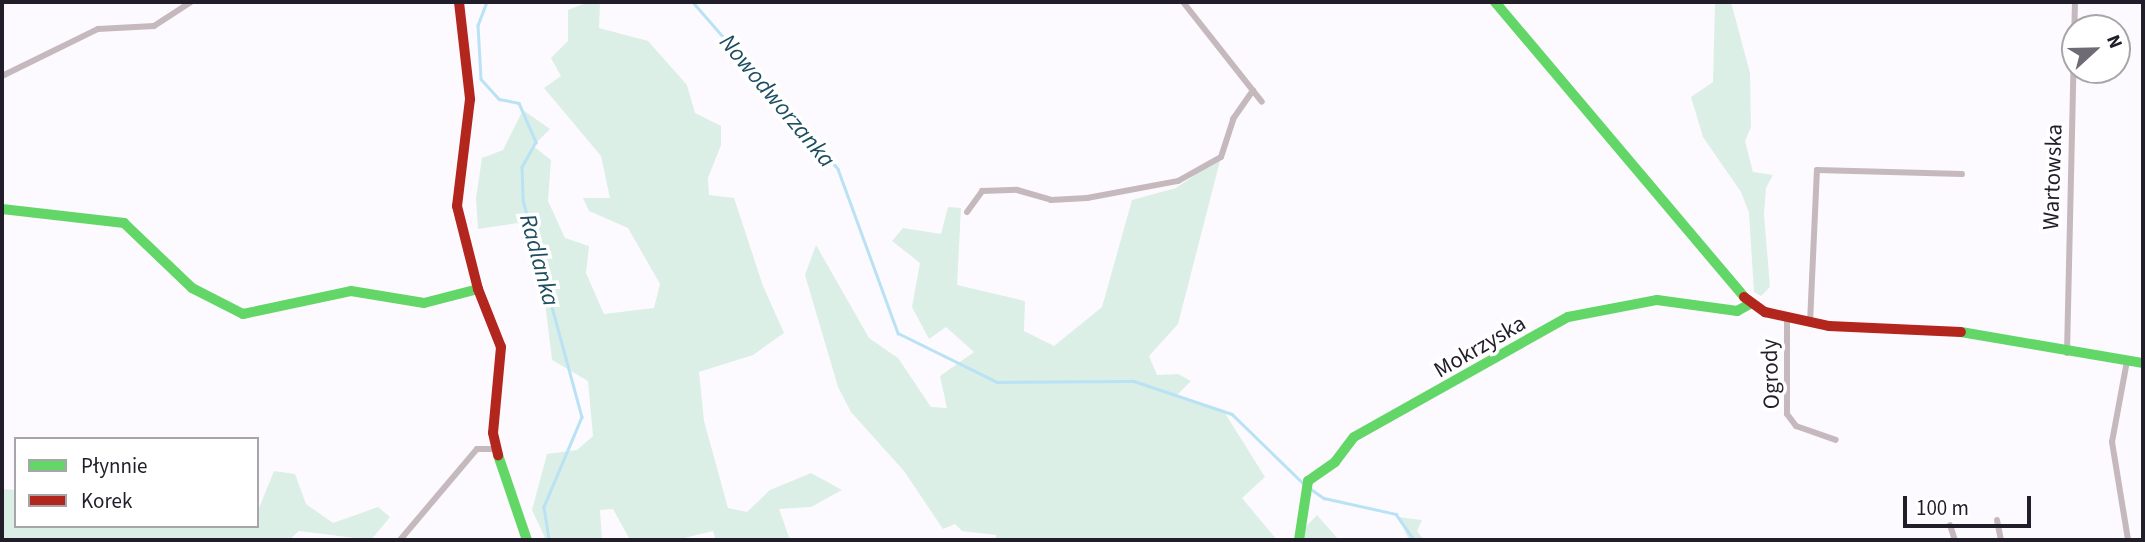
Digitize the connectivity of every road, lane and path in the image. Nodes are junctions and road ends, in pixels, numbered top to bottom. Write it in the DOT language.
graph roads {
  1 [pos="191,2"];
  2 [pos="459,2"];
  3 [pos="1183,2"];
  4 [pos="1495,2"];
  5 [pos="2075,2"];
  6 [pos="2,76"];
  7 [pos="1253,90"];
  8 [pos="1262,102"];
  9 [pos="1962,174"];
  10 [pos="2,209"];
  11 [pos="967,212"];
  12 [pos="478,289"];
  13 [pos="1750,304"];
  14 [pos="1787,318"];
  15 [pos="1810,323"];
  16 [pos="2067,353"];
  17 [pos="2127,361"];
  18 [pos="2143,363"];
  19 [pos="1836,440"];
  20 [pos="496,449"];
  21 [pos="1997,520"];
  22 [pos="1950,525"];
  23 [pos="400,540"];
  24 [pos="527,540"];
  25 [pos="1299,540"];
  26 [pos="1955,540"];
  27 [pos="2001,540"];
  28 [pos="2128,540"];
  1 -- 6 [label="street"];
  2 -- 12 [label="street"];
  3 -- 7 [label="street"];
  4 -- 13 [label="street"];
  5 -- 16 [label="street, Wartowska"];
  7 -- 8 [label="street"];
  7 -- 11 [label="street"];
  9 -- 15 [label="street"];
  10 -- 12 [label="street"];
  12 -- 20 [label="street"];
  13 -- 14 [label="street"];
  13 -- 25 [label="street, Mokrzyska"];
  14 -- 15 [label="street"];
  14 -- 19 [label="street, Ogrody"];
  15 -- 16 [label="street"];
  16 -- 17 [label="street"];
  17 -- 18 [label="street"];
  17 -- 28 [label="street"];
  20 -- 23 [label="street"];
  20 -- 24 [label="street"];
  21 -- 27 [label="street"];
  22 -- 26 [label="street"];
}
